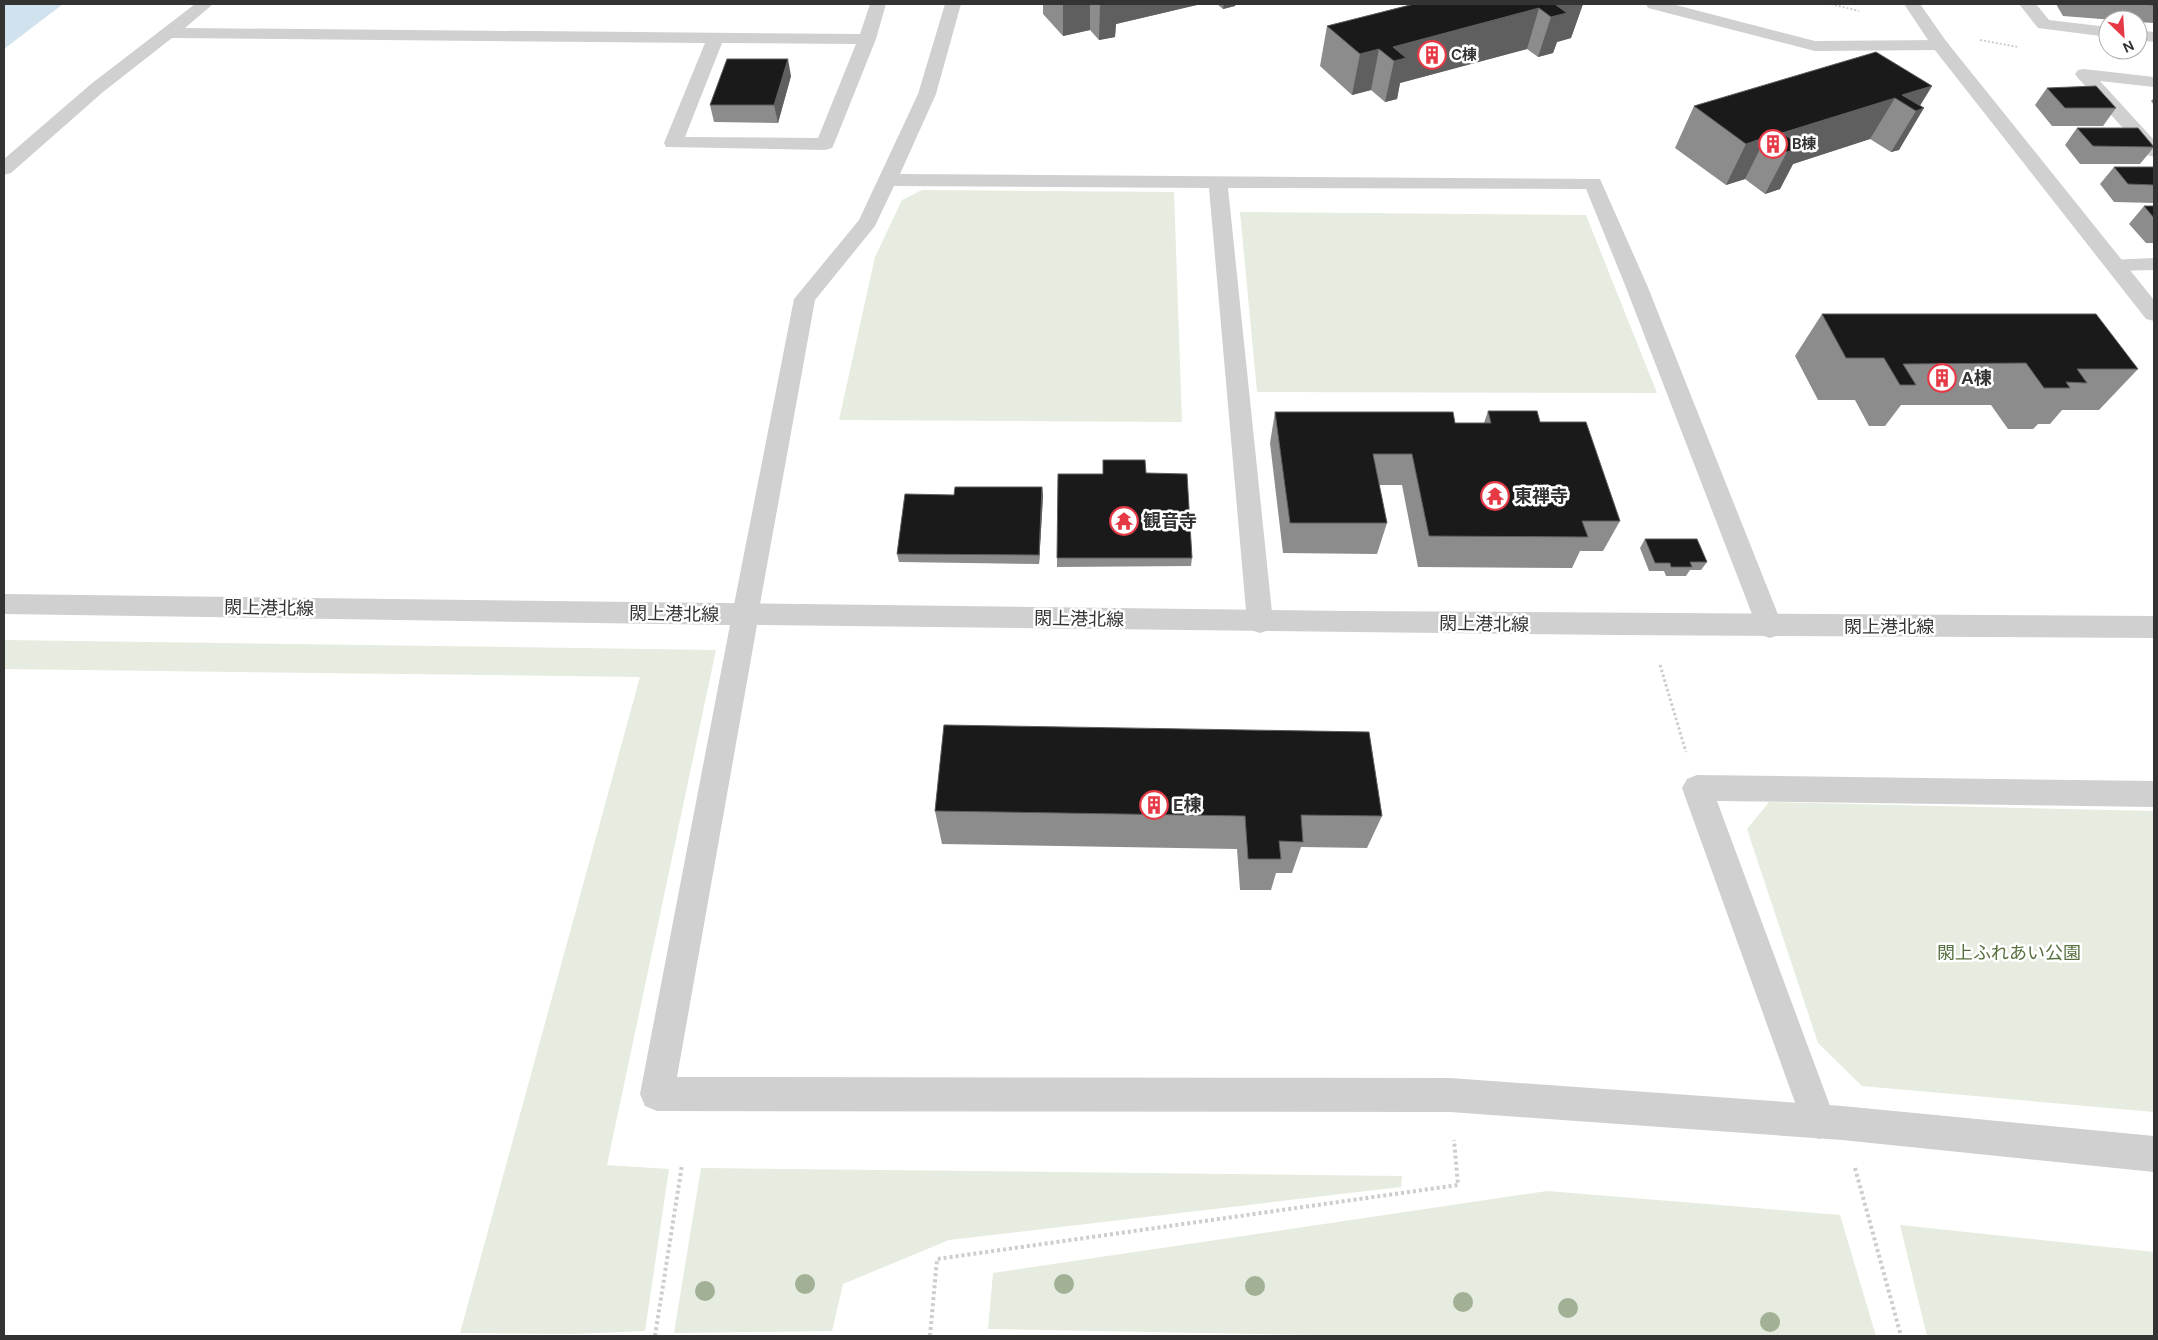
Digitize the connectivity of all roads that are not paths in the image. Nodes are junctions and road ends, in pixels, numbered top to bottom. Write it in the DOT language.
graph roads {
  1 [pos="204,4"];
  2 [pos="878,4"];
  3 [pos="953,4"];
  4 [pos="1654,4"];
  5 [pos="1912,4"];
  6 [pos="2028,4"];
  7 [pos="2098,31"];
  8 [pos="166,33"];
  9 [pos="715,38"];
  10 [pos="867,39"];
  11 [pos="1940,46"];
  12 [pos="2154,82"];
  13 [pos="2154,151"];
  14 [pos="4,169"];
  15 [pos="888,180"];
  16 [pos="1218,182"];
  17 [pos="2154,264"];
  18 [pos="2116,265"];
  19 [pos="2154,314"];
  20 [pos="4,604"];
  21 [pos="745,615"];
  22 [pos="1260,622"];
  23 [pos="1770,627"];
  24 [pos="2154,627"];
  25 [pos="2154,794"];
  26 [pos="1831,1123"];
  27 [pos="2154,1154"];
  1 -- 8 [label="street"];
  2 -- 10 [label="street"];
  3 -- 15 [label="street"];
  4 -- 11 [label="street"];
  5 -- 11 [label="street"];
  6 -- 7 [label="street"];
  8 -- 9 [label="street"];
  8 -- 14 [label="street"];
  9 -- 10 [label="street"];
  9 -- 10 [label="street"];
  11 -- 18 [label="street"];
  12 -- 13 [label="street"];
  15 -- 16 [label="street"];
  15 -- 21 [label="street"];
  16 -- 22 [label="street"];
  16 -- 23 [label="street"];
  17 -- 18 [label="street"];
  18 -- 19 [label="street"];
  20 -- 21 [label="street, 閖上港北線"];
  21 -- 22 [label="street, 閖上港北線"];
  21 -- 26 [label="street"];
  22 -- 23 [label="street, 閖上港北線"];
  23 -- 24 [label="street, 閖上港北線"];
  25 -- 26 [label="street"];
  26 -- 27 [label="street"];
}
